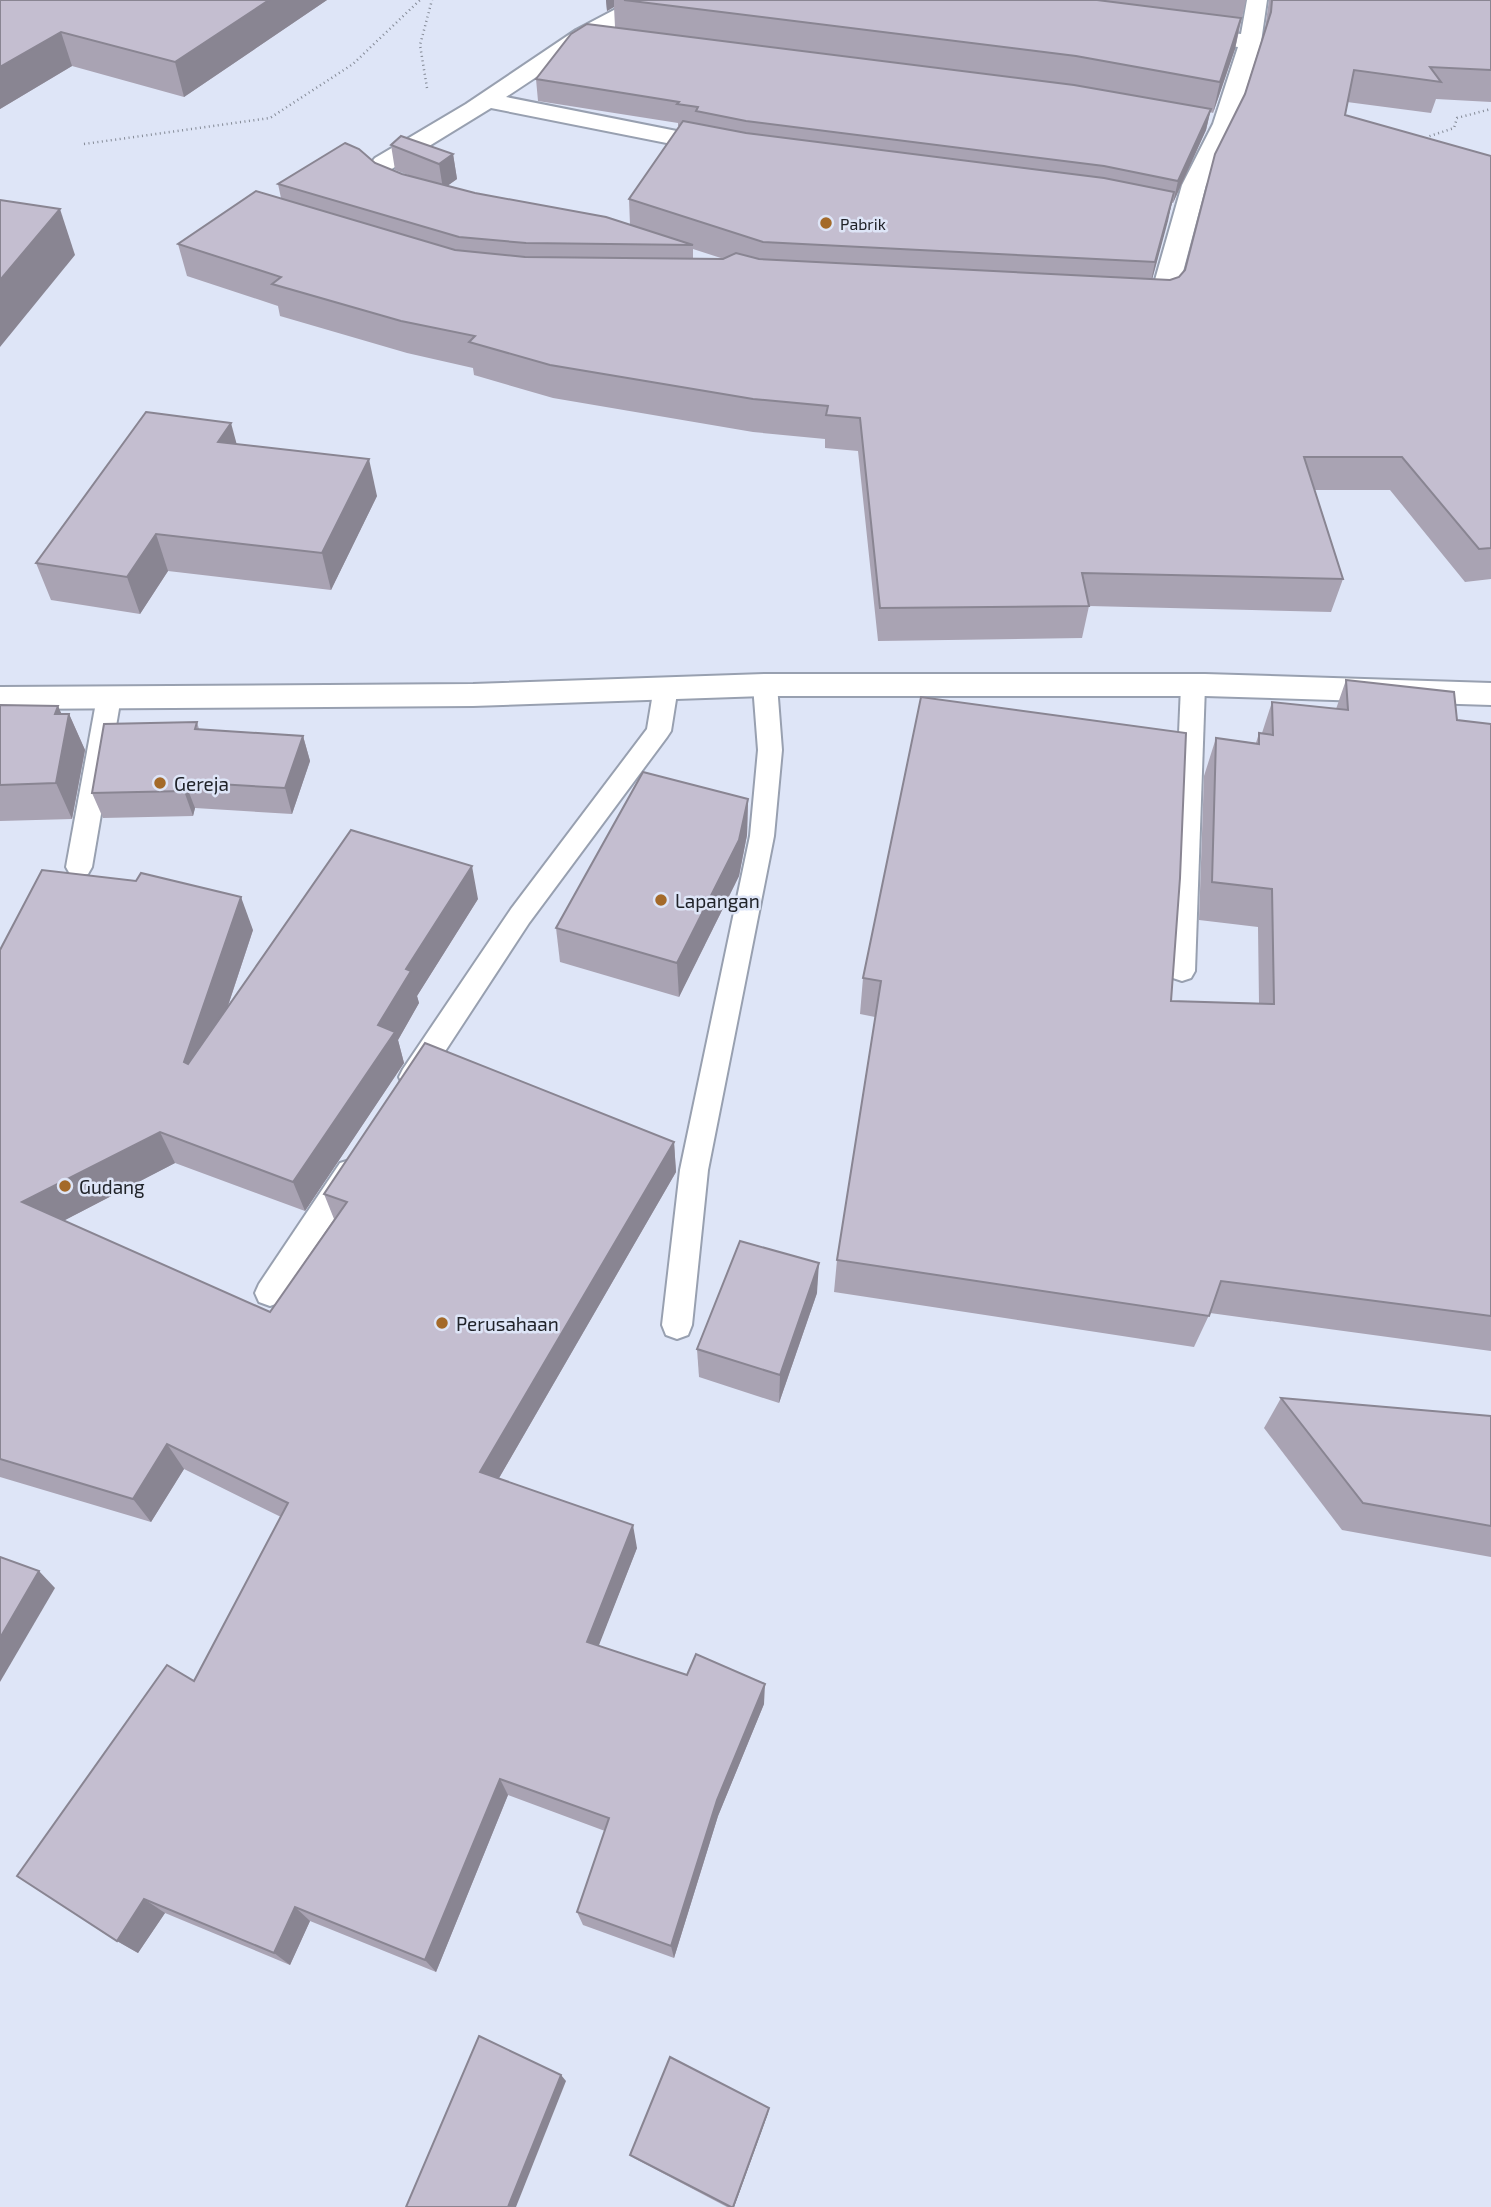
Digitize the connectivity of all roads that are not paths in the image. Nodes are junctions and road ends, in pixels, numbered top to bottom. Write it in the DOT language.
graph roads {
  1 [pos="649,0"];
  2 [pos="1256,0"];
  3 [pos="1168,32"];
  4 [pos="584,36"];
  5 [pos="626,41"];
  6 [pos="1250,42"];
  7 [pos="486,100"];
  8 [pos="1198,120"];
  9 [pos="1224,124"];
  10 [pos="746,152"];
  11 [pos="446,201"];
  12 [pos="1104,301"];
  13 [pos="765,685"];
  14 [pos="1193,686"];
  15 [pos="666,687"];
  16 [pos="1491,694"];
  17 [pos="109,697"];
  18 [pos="0,698"];
  19 [pos="79,867"];
  20 [pos="1182,971"];
  21 [pos="399,1099"];
  22 [pos="361,1156"];
  23 [pos="270,1293"];
  24 [pos="677,1325"];
  1 -- 4 [label="street"];
  2 -- 6 [label="street"];
  3 -- 6 [label="street"];
  4 -- 5 [label="street"];
  4 -- 7 [label="street"];
  6 -- 9 [label="street"];
  7 -- 10 [label="street"];
  7 -- 11 [label="street"];
  8 -- 9 [label="street"];
  9 -- 12 [label="street"];
  13 -- 14 [label="street"];
  13 -- 15 [label="street"];
  13 -- 24 [label="lane"];
  14 -- 16 [label="street"];
  14 -- 20 [label="lane"];
  15 -- 17 [label="street"];
  15 -- 21 [label="lane"];
  17 -- 18 [label="street"];
  17 -- 19 [label="lane"];
  22 -- 23 [label="lane"];
}
